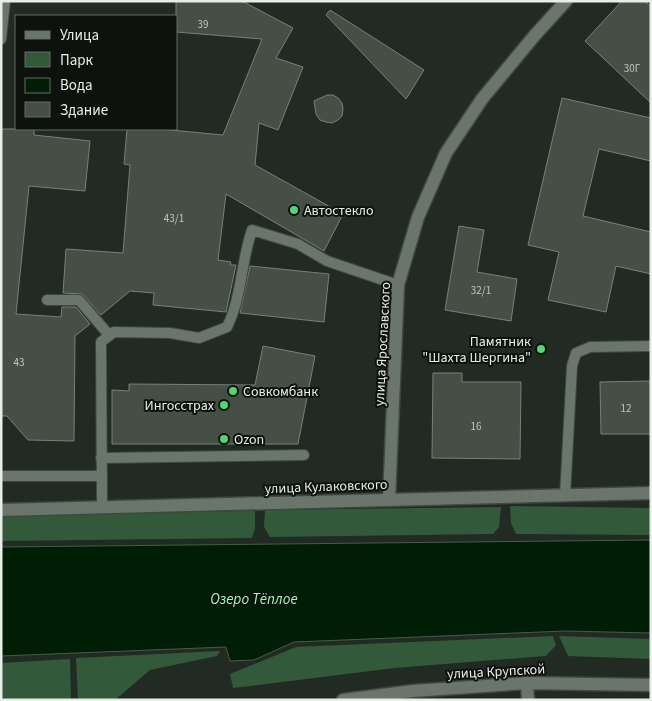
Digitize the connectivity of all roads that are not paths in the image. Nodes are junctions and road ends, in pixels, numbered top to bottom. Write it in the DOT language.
graph roads {
  1 [pos="5,1"];
  2 [pos="566,1"];
  3 [pos="1,38"];
  4 [pos="398,285"];
  5 [pos="47,300"];
  6 [pos="109,335"];
  7 [pos="651,346"];
  8 [pos="304,455"];
  9 [pos="102,458"];
  10 [pos="1,476"];
  11 [pos="102,476"];
  12 [pos="651,493"];
  13 [pos="565,496"];
  14 [pos="389,500"];
  15 [pos="102,508"];
  16 [pos="1,510"];
  17 [pos="527,683"];
  18 [pos="651,685"];
  19 [pos="343,700"];
  20 [pos="528,700"];
  1 -- 3 [label="lane"];
  2 -- 4 [label="street, улица Ярославского"];
  4 -- 6 [label="lane"];
  4 -- 14 [label="street, улица Ярославского"];
  5 -- 6 [label="lane"];
  6 -- 9 [label="lane"];
  7 -- 13 [label="lane"];
  8 -- 9 [label="lane"];
  9 -- 11 [label="lane"];
  10 -- 11 [label="lane"];
  11 -- 15 [label="lane"];
  12 -- 13 [label="street, улица Кулаковского"];
  13 -- 14 [label="street, улица Кулаковского"];
  14 -- 15 [label="street, улица Кулаковского"];
  15 -- 16 [label="street, улица Кулаковского"];
  17 -- 18 [label="street, улица Крупской"];
  17 -- 19 [label="street, улица Крупской"];
  17 -- 20 [label="street"];
}
